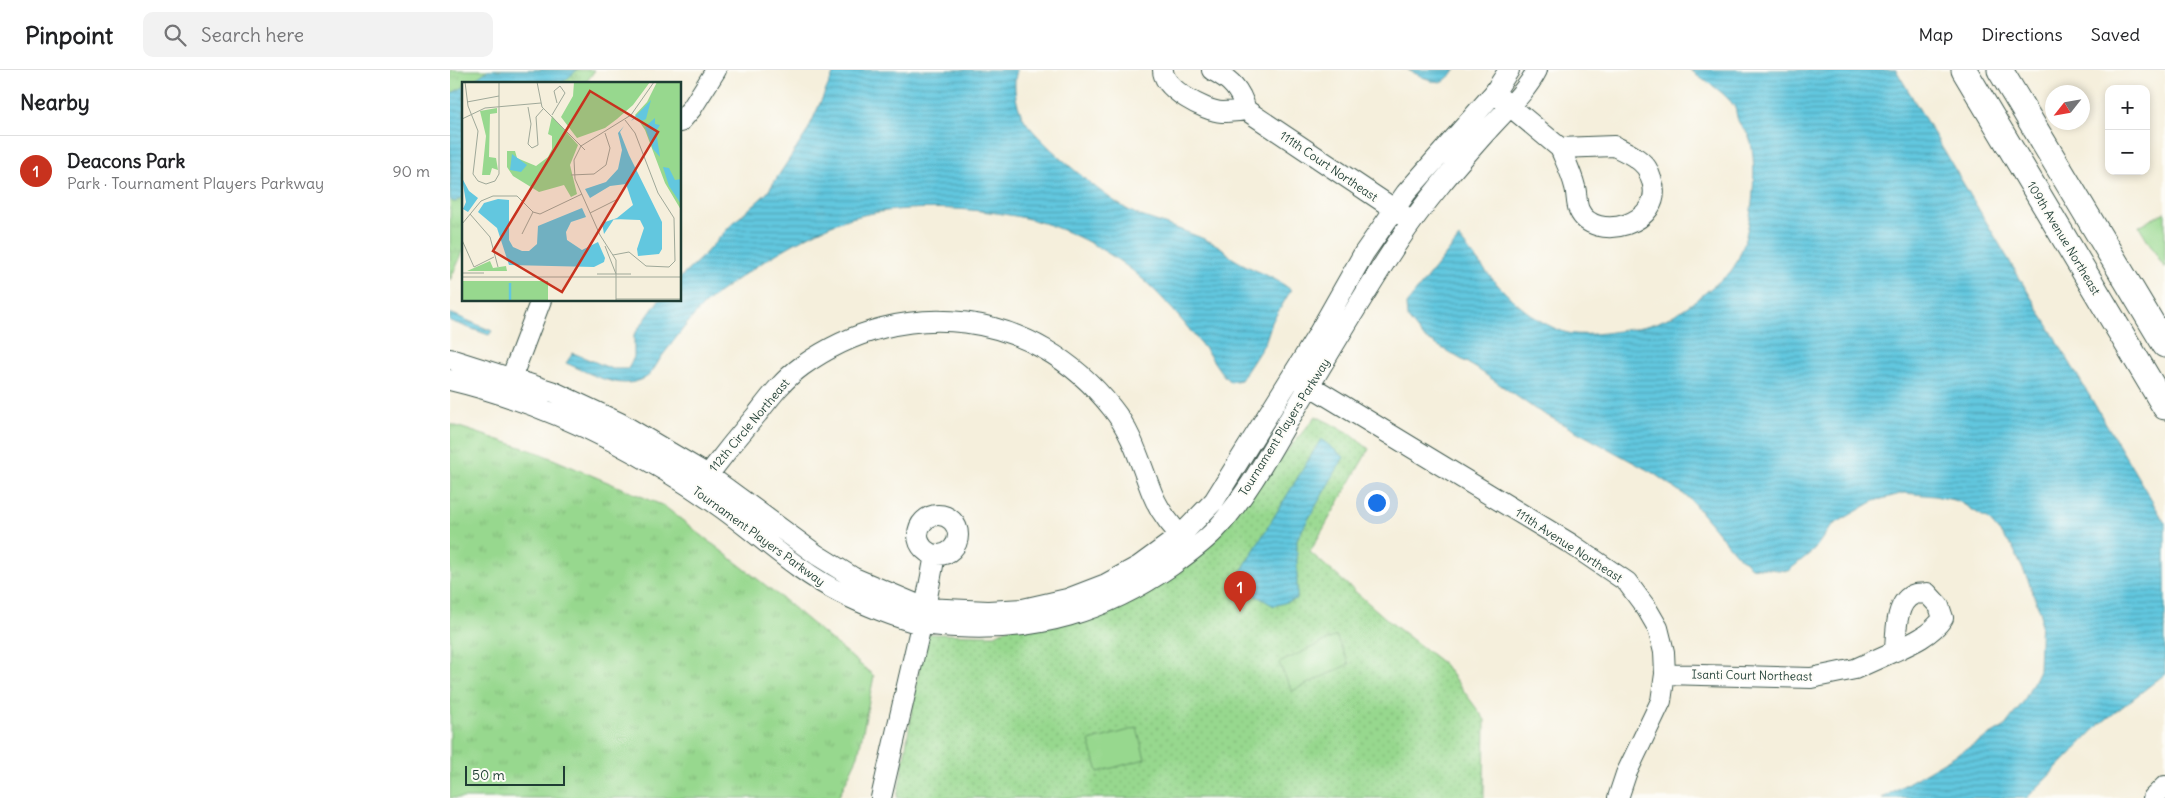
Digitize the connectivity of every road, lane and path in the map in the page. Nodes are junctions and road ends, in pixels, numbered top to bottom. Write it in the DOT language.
graph roads {
  1 [pos="716,70"];
  2 [pos="1163,70"];
  3 [pos="1212,70"];
  4 [pos="1508,70"];
  5 [pos="1537,70"];
  6 [pos="1964,70"];
  7 [pos="2000,70"];
  8 [pos="1494,93"];
  9 [pos="1509,106"];
  10 [pos="1246,110"];
  11 [pos="681,121"];
  12 [pos="1560,148"];
  13 [pos="1395,209"];
  14 [pos="1413,221"];
  15 [pos="541,301"];
  16 [pos="2165,345"];
  17 [pos="450,359"];
  18 [pos="450,380"];
  19 [pos="1302,380"];
  20 [pos="508,387"];
  21 [pos="2165,407"];
  22 [pos="703,483"];
  23 [pos="1187,543"];
  24 [pos="935,555"];
  25 [pos="923,616"];
  26 [pos="1895,651"];
  27 [pos="1665,674"];
  28 [pos="2165,786"];
  29 [pos="881,798"];
  30 [pos="1618,798"];
  31 [pos="2153,798"];
  1 -- 11 [label="street"];
  2 -- 10 [label="street"];
  3 -- 10 [label="street"];
  4 -- 8 [label="street, Tournament Players Parkway"];
  5 -- 9 [label="street, Tournament Players Parkway"];
  6 -- 21 [label="main road, 109th Avenue Northeast"];
  7 -- 16 [label="main road"];
  8 -- 9 [label="street"];
  8 -- 13 [label="street, Tournament Players Parkway"];
  9 -- 12 [label="street"];
  9 -- 14 [label="street, Tournament Players Parkway"];
  10 -- 13 [label="street, 111th Court Northeast"];
  12 -- 12 [label="street"];
  13 -- 14 [label="street, 111th Court Northeast"];
  13 -- 19 [label="street, Tournament Players Parkway"];
  14 -- 19 [label="street, Tournament Players Parkway"];
  15 -- 20 [label="street"];
  17 -- 20 [label="street, Tournament Players Parkway"];
  18 -- 20 [label="street, Tournament Players Parkway"];
  19 -- 23 [label="street, Tournament Players Parkway"];
  19 -- 27 [label="street, 111th Avenue Northeast"];
  20 -- 22 [label="street, Tournament Players Parkway"];
  22 -- 23 [label="street, 112th Circle Northeast"];
  22 -- 25 [label="street, Tournament Players Parkway"];
  23 -- 25 [label="street, Tournament Players Parkway"];
  24 -- 25 [label="street"];
  25 -- 29 [label="street"];
  26 -- 27 [label="street, Isanti Court Northeast"];
  27 -- 30 [label="street, 111th Avenue Northeast"];
  28 -- 31 [label="street"];
}
